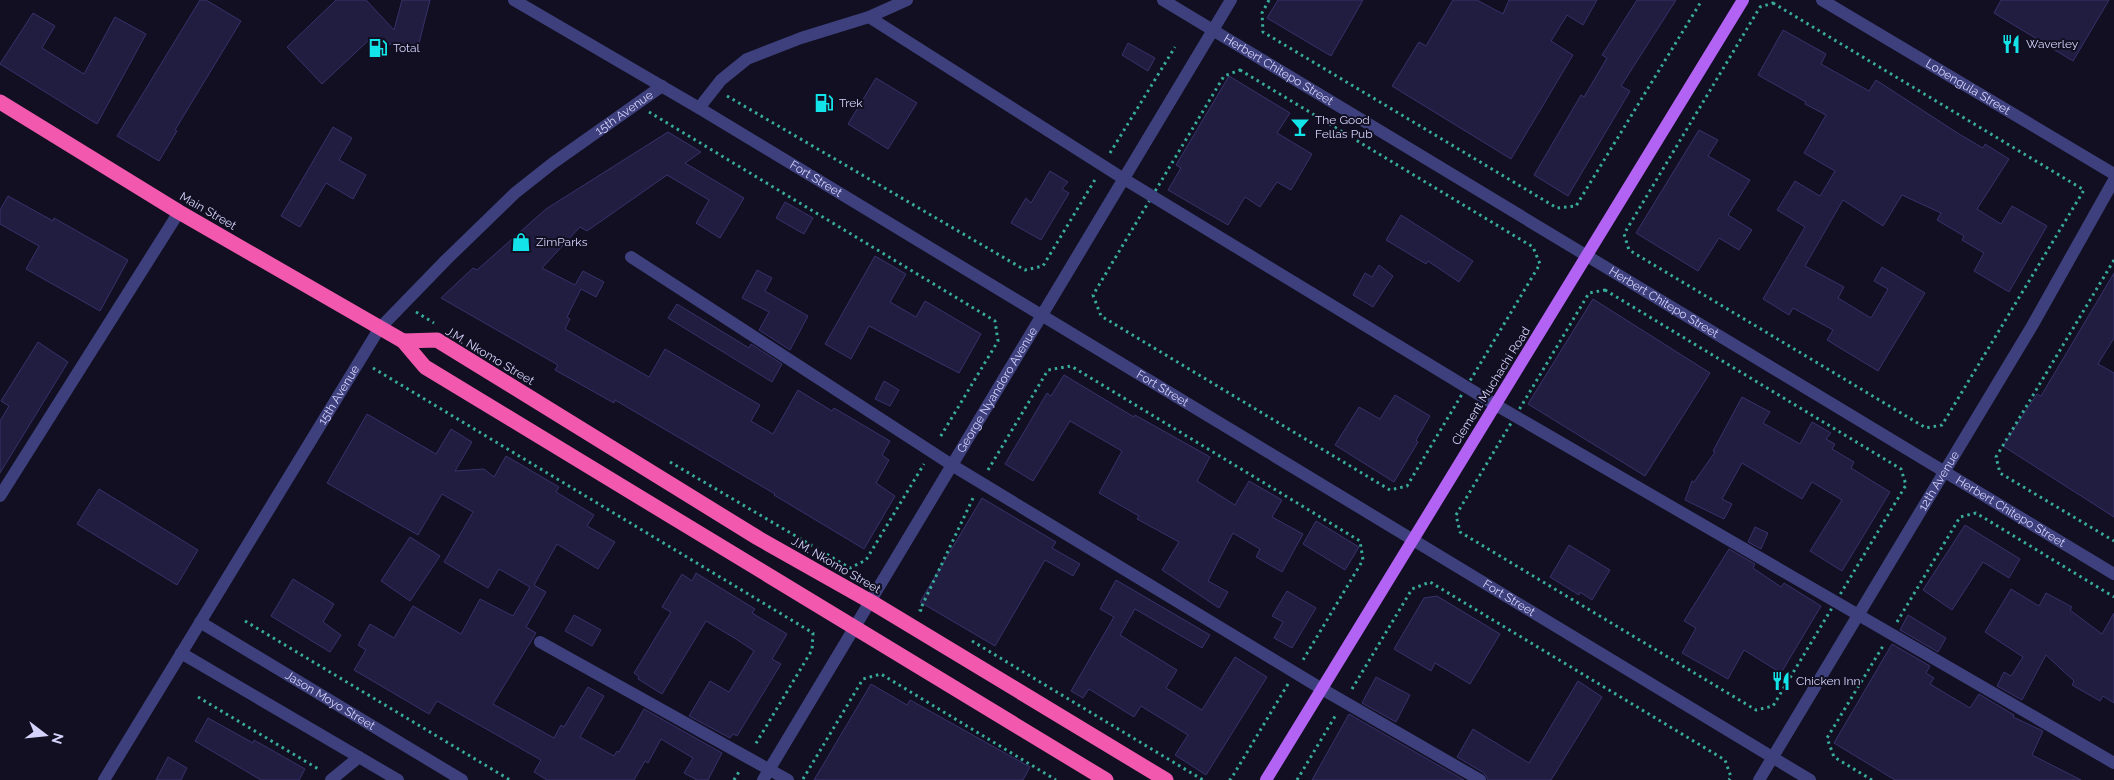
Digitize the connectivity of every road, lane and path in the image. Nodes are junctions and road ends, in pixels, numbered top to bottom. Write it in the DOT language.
graph roads {
  1 [pos="514,0"];
  2 [pos="907,0"];
  3 [pos="1163,0"];
  4 [pos="1231,0"];
  5 [pos="1269,0"];
  6 [pos="1702,0"];
  7 [pos="1822,0"];
  8 [pos="1744,2"];
  9 [pos="868,17"];
  10 [pos="1213,30"];
  11 [pos="1175,46"];
  12 [pos="662,86"];
  13 [pos="714,89"];
  14 [pos="0,102"];
  15 [pos="700,108"];
  16 [pos="1103,165"];
  17 [pos="2114,174"];
  18 [pos="1124,179"];
  19 [pos="2114,180"];
  20 [pos="2084,190"];
  21 [pos="179,212"];
  22 [pos="1587,256"];
  23 [pos="631,257"];
  24 [pos="2114,260"];
  25 [pos="1042,315"];
  26 [pos="379,329"];
  27 [pos="403,341"];
  28 [pos="360,360"];
  29 [pos="1496,405"];
  30 [pos="952,465"];
  31 [pos="1944,472"];
  32 [pos="980,483"];
  33 [pos="0,496"];
  34 [pos="1413,540"];
  35 [pos="2114,541"];
  36 [pos="2114,574"];
  37 [pos="2114,597"];
  38 [pos="870,602"];
  39 [pos="928,615"];
  40 [pos="1858,615"];
  41 [pos="245,621"];
  42 [pos="200,622"];
  43 [pos="854,627"];
  44 [pos="1890,634"];
  45 [pos="970,640"];
  46 [pos="540,642"];
  47 [pos="181,653"];
  48 [pos="1295,672"];
  49 [pos="1322,688"];
  50 [pos="198,697"];
  51 [pos="1344,701"];
  52 [pos="359,757"];
  53 [pos="748,757"];
  54 [pos="1773,757"];
  55 [pos="2114,763"];
  56 [pos="766,775"];
  57 [pos="332,779"];
  58 [pos="104,780"];
  59 [pos="398,780"];
  60 [pos="462,780"];
  61 [pos="510,780"];
  62 [pos="734,780"];
  63 [pos="788,780"];
  64 [pos="802,780"];
  65 [pos="1056,780"];
  66 [pos="1106,780"];
  67 [pos="1166,780"];
  68 [pos="1203,780"];
  69 [pos="1228,780"];
  70 [pos="1266,780"];
  71 [pos="1297,780"];
  72 [pos="1480,780"];
  73 [pos="1729,780"];
  74 [pos="1760,780"];
  75 [pos="1810,780"];
  76 [pos="1872,780"];
  1 -- 12 [label="street, Fort Street"];
  2 -- 9 [label="street"];
  3 -- 10 [label="street, Herbert Chitepo Street"];
  4 -- 10 [label="street, George Nyandoro Avenue"];
  5 -- 6 [label="path"];
  7 -- 17 [label="street, Lobengula Street"];
  8 -- 22 [label="main road, Clement Muchachi Road"];
  9 -- 13 [label="street"];
  9 -- 16 [label="street"];
  10 -- 18 [label="street, George Nyandoro Avenue"];
  10 -- 22 [label="street, Herbert Chitepo Street"];
  11 -- 16 [label="path"];
  12 -- 15 [label="street, Fort Street"];
  12 -- 26 [label="street, 15th Avenue"];
  13 -- 15 [label="street"];
  13 -- 16 [label="path"];
  14 -- 21 [label="highway, Main Street"];
  15 -- 25 [label="street, Fort Street"];
  16 -- 18 [label="street"];
  18 -- 25 [label="street, George Nyandoro Avenue"];
  18 -- 29 [label="street"];
  19 -- 31 [label="street, 12th Avenue"];
  20 -- 20 [label="path"];
  21 -- 26 [label="highway, Main Street"];
  21 -- 33 [label="street"];
  22 -- 29 [label="main road, Clement Muchachi Road"];
  22 -- 31 [label="street, Herbert Chitepo Street"];
  23 -- 30 [label="street"];
  24 -- 35 [label="path"];
  25 -- 30 [label="street, George Nyandoro Avenue"];
  25 -- 34 [label="street, Fort Street"];
  26 -- 27 [label="highway, Main Street"];
  26 -- 28 [label="street, 15th Avenue"];
  27 -- 38 [label="highway, J.M. Nkomo Street"];
  27 -- 43 [label="highway"];
  28 -- 42 [label="street, 15th Avenue"];
  28 -- 53 [label="path"];
  29 -- 34 [label="main road, Clement Muchachi Road"];
  29 -- 40 [label="street"];
  30 -- 32 [label="street"];
  30 -- 38 [label="street, George Nyandoro Avenue"];
  31 -- 36 [label="street, Herbert Chitepo Street"];
  31 -- 40 [label="street, 12th Avenue"];
  32 -- 39 [label="path"];
  32 -- 48 [label="street"];
  32 -- 48 [label="path"];
  34 -- 49 [label="main road, Clement Muchachi Road"];
  34 -- 54 [label="street, Fort Street"];
  37 -- 44 [label="path"];
  38 -- 43 [label="street, George Nyandoro Avenue"];
  38 -- 67 [label="highway, J.M. Nkomo Street"];
  40 -- 44 [label="street"];
  40 -- 54 [label="street, 12th Avenue"];
  41 -- 61 [label="path"];
  42 -- 47 [label="street, 15th Avenue"];
  42 -- 60 [label="street, Jason Moyo Street"];
  43 -- 56 [label="street, George Nyandoro Avenue"];
  43 -- 66 [label="highway"];
  44 -- 55 [label="street"];
  44 -- 76 [label="path"];
  45 -- 68 [label="path"];
  46 -- 53 [label="street"];
  47 -- 52 [label="street"];
  47 -- 58 [label="street, 15th Avenue"];
  48 -- 49 [label="street"];
  48 -- 69 [label="path"];
  49 -- 51 [label="street"];
  49 -- 70 [label="main road, Clement Muchachi Road"];
  50 -- 57 [label="path"];
  51 -- 71 [label="path"];
  51 -- 72 [label="street"];
  51 -- 73 [label="path"];
  52 -- 57 [label="street"];
  52 -- 59 [label="street"];
  53 -- 56 [label="street"];
  53 -- 62 [label="path"];
  54 -- 74 [label="street, 12th Avenue"];
  54 -- 75 [label="street, Fort Street"];
  56 -- 63 [label="street"];
  64 -- 65 [label="path"];
}
